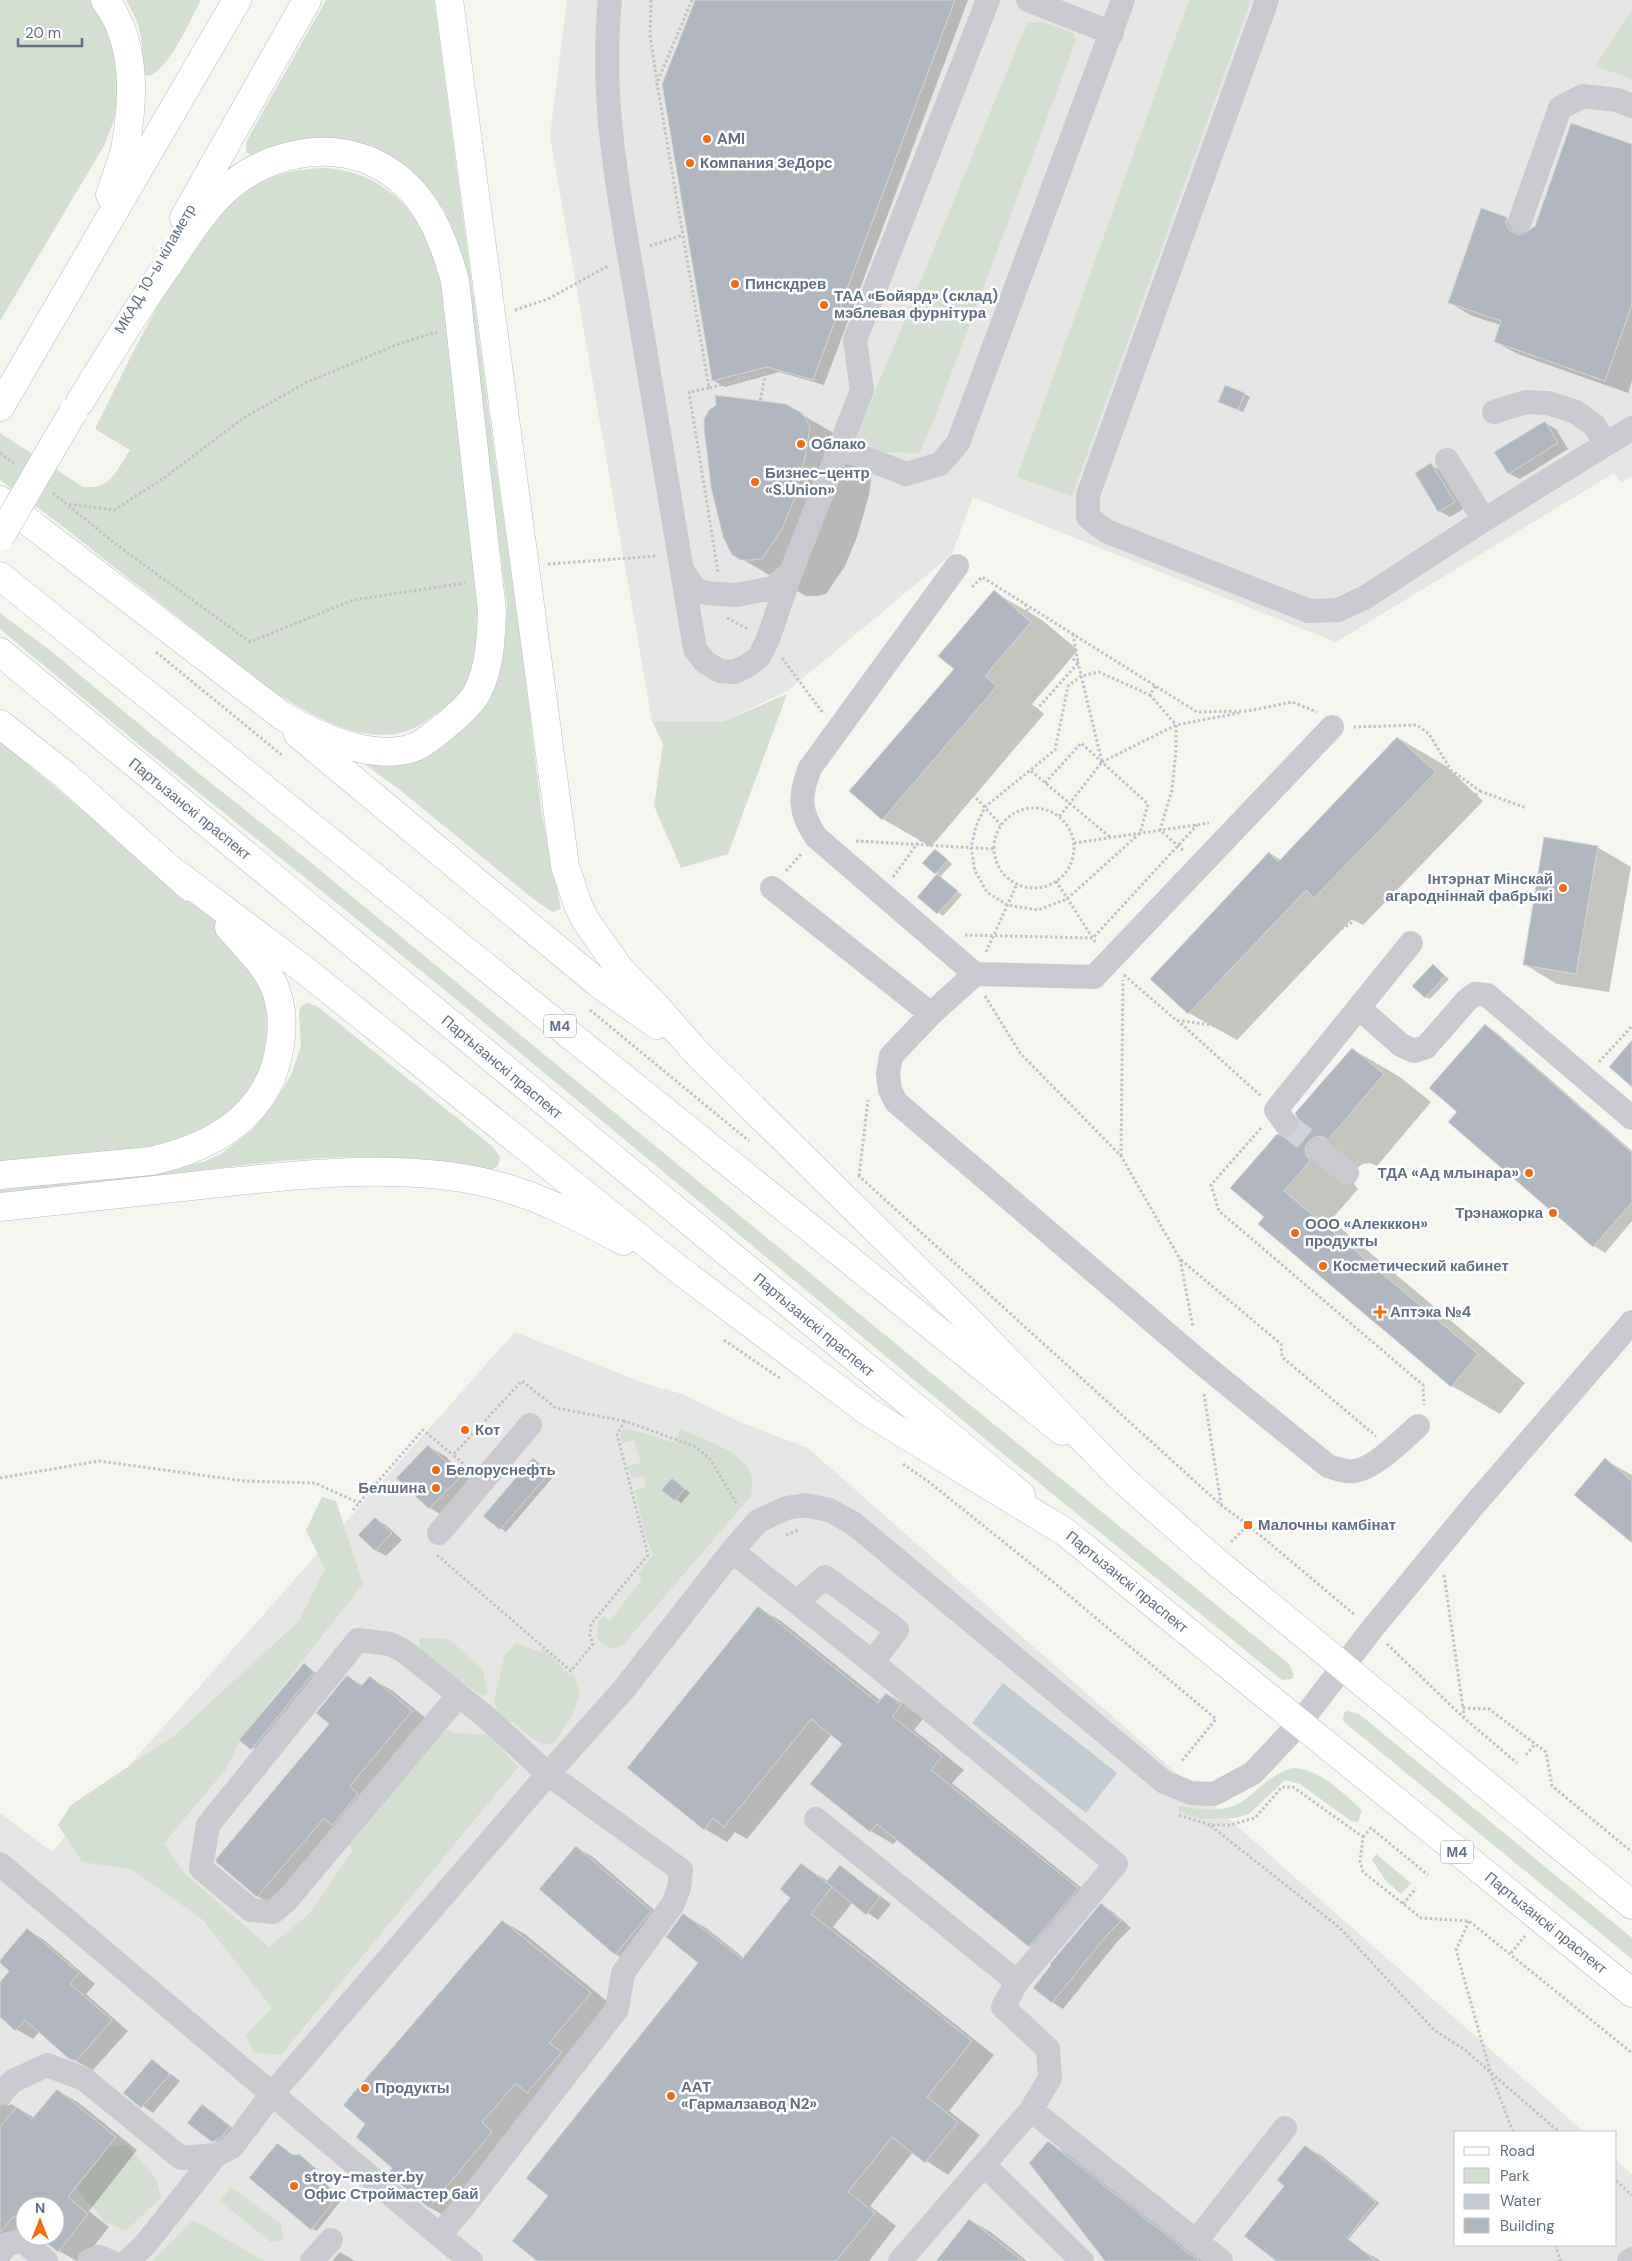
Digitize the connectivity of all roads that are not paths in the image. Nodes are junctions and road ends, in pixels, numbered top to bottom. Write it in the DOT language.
graph roads {
  1 [pos="105,0"];
  2 [pos="238,0"];
  3 [pos="307,0"];
  4 [pos="449,0"];
  5 [pos="610,0"];
  6 [pos="988,0"];
  7 [pos="1028,0"];
  8 [pos="1124,0"];
  9 [pos="1266,0"];
  10 [pos="1112,33"];
  11 [pos="1632,106"];
  12 [pos="1520,221"];
  13 [pos="95,242"];
  14 [pos="0,407"];
  15 [pos="76,407"];
  16 [pos="1494,412"];
  17 [pos="1632,428"];
  18 [pos="1605,444"];
  19 [pos="840,448"];
  20 [pos="1447,460"];
  21 [pos="0,500"];
  22 [pos="1484,520"];
  23 [pos="0,537"];
  24 [pos="681,562"];
  25 [pos="957,566"];
  26 [pos="790,572"];
  27 [pos="0,576"];
  28 [pos="180,638"];
  29 [pos="0,652"];
  30 [pos="0,724"];
  31 [pos="1332,727"];
  32 [pos="177,874"];
  33 [pos="772,888"];
  34 [pos="1412,943"];
  35 [pos="975,974"];
  36 [pos="1359,1008"];
  37 [pos="931,1014"];
  38 [pos="697,1053"];
  39 [pos="1281,1117"];
  40 [pos="1632,1118"];
  41 [pos="1319,1150"];
  42 [pos="1347,1173"];
  43 [pos="0,1176"];
  44 [pos="0,1207"];
  45 [pos="682,1272"];
  46 [pos="1632,1322"];
  47 [pos="1421,1419"];
  48 [pos="530,1425"];
  49 [pos="1120,1477"];
  50 [pos="1065,1532"];
  51 [pos="438,1544"];
  52 [pos="732,1552"];
  53 [pos="797,1602"];
  54 [pos="872,1662"];
  55 [pos="1343,1667"];
  56 [pos="458,1696"];
  57 [pos="1299,1724"];
  58 [pos="548,1774"];
  59 [pos="816,1819"];
  60 [pos="0,1864"];
  61 [pos="1632,1905"];
  62 [pos="1017,1982"];
  63 [pos="1632,1993"];
  64 [pos="0,2094"];
  65 [pos="272,2094"];
  66 [pos="1032,2110"];
  67 [pos="1285,2128"];
  68 [pos="216,2155"];
  69 [pos="984,2165"];
  70 [pos="439,2235"];
  71 [pos="331,2240"];
  72 [pos="1196,2241"];
  73 [pos="0,2252"];
  74 [pos="46,2261"];
  75 [pos="89,2261"];
  76 [pos="109,2261"];
  77 [pos="127,2261"];
  78 [pos="312,2261"];
  79 [pos="471,2261"];
  80 [pos="900,2261"];
  81 [pos="1082,2261"];
  82 [pos="1221,2261"];
  1 -- 13 [label="main road"];
  2 -- 13 [label="main road"];
  3 -- 15 [label="main road, МКАД, 10-ы кіламетр"];
  4 -- 38 [label="main road"];
  5 -- 24 [label="street"];
  6 -- 19 [label="street"];
  7 -- 10 [label="street"];
  8 -- 10 [label="street"];
  9 -- 22 [label="street"];
  10 -- 19 [label="street"];
  11 -- 12 [label="street"];
  13 -- 14 [label="main road"];
  15 -- 23 [label="main road, МКАД, 10-ы кіламетр, bridge"];
  15 -- 28 [label="main road"];
  16 -- 18 [label="street"];
  17 -- 18 [label="street"];
  18 -- 22 [label="street"];
  19 -- 26 [label="street"];
  20 -- 22 [label="street"];
  21 -- 28 [label="main road"];
  24 -- 26 [label="street"];
  24 -- 26 [label="street"];
  25 -- 35 [label="street"];
  27 -- 49 [label="main road, М4"];
  28 -- 38 [label="main road"];
  29 -- 50 [label="main road, Партызанскі праспект / М4"];
  30 -- 32 [label="main road"];
  31 -- 35 [label="street"];
  32 -- 43 [label="main road"];
  32 -- 45 [label="main road"];
  33 -- 37 [label="street"];
  34 -- 36 [label="street"];
  35 -- 37 [label="street"];
  36 -- 39 [label="street"];
  36 -- 40 [label="street"];
  37 -- 47 [label="street"];
  38 -- 49 [label="main road"];
  41 -- 42 [label="street"];
  44 -- 45 [label="main road"];
  45 -- 50 [label="main road"];
  46 -- 55 [label="street"];
  48 -- 51 [label="street"];
  49 -- 55 [label="main road, М4"];
  50 -- 57 [label="main road, Партызанскі праспект / М4"];
  52 -- 53 [label="street"];
  52 -- 57 [label="street"];
  52 -- 58 [label="street"];
  53 -- 54 [label="street"];
  53 -- 54 [label="street"];
  54 -- 62 [label="street"];
  55 -- 57 [label="street"];
  55 -- 61 [label="main road, М4"];
  56 -- 56 [label="street"];
  56 -- 58 [label="street"];
  57 -- 63 [label="main road, Партызанскі праспект / М4"];
  58 -- 65 [label="street"];
  58 -- 70 [label="street"];
  59 -- 62 [label="street"];
  60 -- 65 [label="street"];
  62 -- 66 [label="street"];
  64 -- 68 [label="street"];
  65 -- 68 [label="street"];
  65 -- 70 [label="street"];
  66 -- 69 [label="street"];
  66 -- 72 [label="street"];
  67 -- 72 [label="street"];
  68 -- 77 [label="street"];
  69 -- 80 [label="street"];
  69 -- 81 [label="street"];
  70 -- 79 [label="street"];
  71 -- 78 [label="street"];
  72 -- 82 [label="street"];
  73 -- 74 [label="street"];
  75 -- 76 [label="street"];
}
